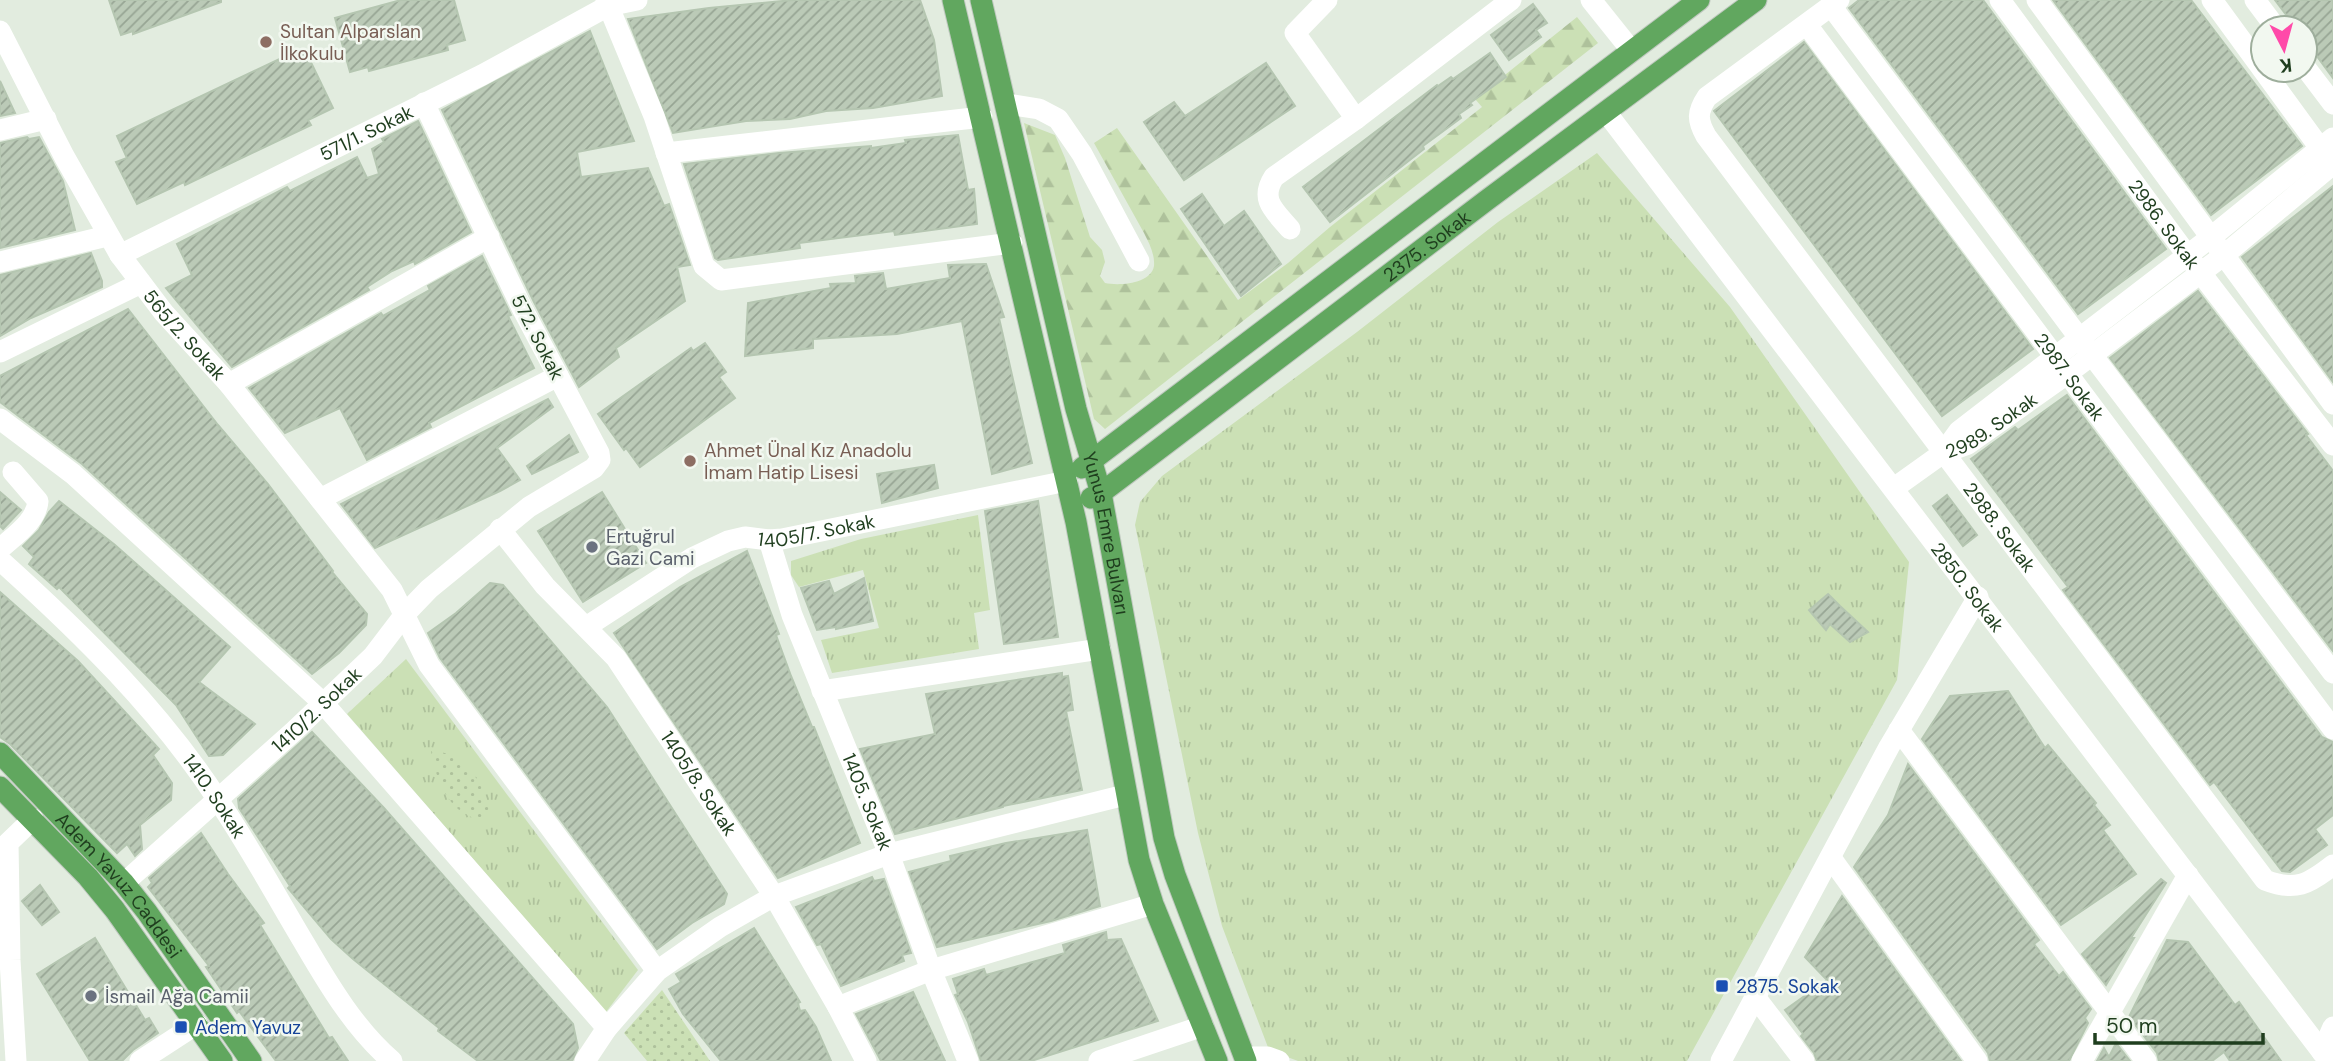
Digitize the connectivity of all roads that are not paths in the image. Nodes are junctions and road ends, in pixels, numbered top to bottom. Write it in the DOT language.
graph roads {
  1 [pos="637,0"];
  2 [pos="953,0"];
  3 [pos="981,0"];
  4 [pos="1327,0"];
  5 [pos="1511,0"];
  6 [pos="1591,0"];
  7 [pos="1699,0"];
  8 [pos="1755,0"];
  9 [pos="2000,0"];
  10 [pos="2037,0"];
  11 [pos="2212,0"];
  12 [pos="607,3"];
  13 [pos="1835,3"];
  14 [pos="1807,25"];
  15 [pos="0,31"];
  16 [pos="1631,50"];
  17 [pos="2318,84"];
  18 [pos="1586,86"];
  19 [pos="424,103"];
  20 [pos="1007,104"];
  21 [pos="2333,104"];
  22 [pos="1606,112"];
  23 [pos="982,117"];
  24 [pos="46,119"];
  25 [pos="1356,119"];
  26 [pos="0,130"];
  27 [pos="666,153"];
  28 [pos="2330,156"];
  29 [pos="1290,229"];
  30 [pos="107,236"];
  31 [pos="489,237"];
  32 [pos="2210,239"];
  33 [pos="1012,243"];
  34 [pos="120,254"];
  35 [pos="2187,255"];
  36 [pos="2223,256"];
  37 [pos="1139,261"];
  38 [pos="0,262"];
  39 [pos="2200,273"];
  40 [pos="141,283"];
  41 [pos="2085,347"];
  42 [pos="0,352"];
  43 [pos="2053,357"];
  44 [pos="2067,374"];
  45 [pos="558,376"];
  46 [pos="229,384"];
  47 [pos="2333,404"];
  48 [pos="0,419"];
  49 [pos="2333,445"];
  50 [pos="1943,453"];
  51 [pos="1092,461"];
  52 [pos="13,472"];
  53 [pos="1067,481"];
  54 [pos="1894,488"];
  55 [pos="1101,493"];
  56 [pos="320,499"];
  57 [pos="1072,503"];
  58 [pos="500,529"];
  59 [pos="769,540"];
  60 [pos="0,549"];
  61 [pos="0,560"];
  62 [pos="1978,597"];
  63 [pos="405,614"];
  64 [pos="586,627"];
  65 [pos="1100,649"];
  66 [pos="2333,673"];
  67 [pos="822,691"];
  68 [pos="323,703"];
  69 [pos="2333,729"];
  70 [pos="1899,730"];
  71 [pos="0,753"];
  72 [pos="0,787"];
  73 [pos="1125,795"];
  74 [pos="218,799"];
  75 [pos="33,819"];
  76 [pos="4,842"];
  77 [pos="889,854"];
  78 [pos="1831,858"];
  79 [pos="2333,865"];
  80 [pos="2188,875"];
  81 [pos="124,883"];
  82 [pos="774,896"];
  83 [pos="1153,904"];
  84 [pos="5,959"];
  85 [pos="931,970"];
  86 [pos="657,971"];
  87 [pos="1756,998"];
  88 [pos="838,1007"];
  89 [pos="2110,1012"];
  90 [pos="197,1024"];
  91 [pos="1203,1026"];
  92 [pos="2333,1027"];
  93 [pos="607,1028"];
  94 [pos="2325,1056"];
  95 [pos="1245,1059"];
  96 [pos="16,1061"];
  97 [pos="140,1061"];
  98 [pos="222,1061"];
  99 [pos="251,1061"];
  100 [pos="392,1061"];
  101 [pos="584,1061"];
  102 [pos="866,1061"];
  103 [pos="968,1061"];
  104 [pos="1099,1061"];
  105 [pos="1217,1061"];
  106 [pos="1279,1061"];
  107 [pos="1721,1061"];
  108 [pos="1804,1061"];
  109 [pos="1978,1061"];
  110 [pos="2082,1061"];
  111 [pos="2146,1061"];
  1 -- 12 [label="street, 571/1. Sokak"];
  2 -- 23 [label="main road, Yunus Emre Bulvarı"];
  3 -- 20 [label="main road, Yunus Emre Bulvarı"];
  4 -- 25 [label="street"];
  5 -- 25 [label="street"];
  6 -- 16 [label="street"];
  7 -- 16 [label="main road, 2375. Sokak"];
  8 -- 22 [label="main road, 2375. Sokak"];
  9 -- 35 [label="street, 2986. Sokak"];
  10 -- 32 [label="street, 2986. Sokak"];
  11 -- 28 [label="street"];
  12 -- 19 [label="street, 571/1. Sokak"];
  12 -- 27 [label="street"];
  13 -- 14 [label="street"];
  13 -- 41 [label="street, 2987. Sokak"];
  14 -- 43 [label="street, 2987. Sokak"];
  14 -- 50 [label="street, 2988. Sokak"];
  15 -- 24 [label="street, 565/2. Sokak"];
  16 -- 18 [label="main road, 2375. Sokak"];
  17 -- 21 [label="street"];
  18 -- 22 [label="main road"];
  18 -- 51 [label="main road, 2375. Sokak"];
  19 -- 31 [label="street, 572. Sokak"];
  19 -- 34 [label="street, 571/1. Sokak"];
  20 -- 37 [label="street"];
  20 -- 51 [label="main road, Yunus Emre Bulvarı"];
  22 -- 54 [label="street, 2850. Sokak"];
  22 -- 55 [label="main road, 2375. Sokak"];
  23 -- 27 [label="street"];
  23 -- 33 [label="main road, Yunus Emre Bulvarı"];
  24 -- 26 [label="street"];
  24 -- 30 [label="street, 565/2. Sokak"];
  25 -- 29 [label="street"];
  27 -- 33 [label="street"];
  28 -- 32 [label="street, 2989. Sokak"];
  28 -- 36 [label="street, 2989. Sokak"];
  30 -- 34 [label="street, 565/2. Sokak"];
  30 -- 38 [label="street"];
  31 -- 45 [label="street, 572. Sokak"];
  31 -- 46 [label="street"];
  32 -- 35 [label="street, 2989. Sokak"];
  32 -- 36 [label="street, 2986. Sokak"];
  33 -- 53 [label="main road, Yunus Emre Bulvarı"];
  34 -- 40 [label="street, 565/2. Sokak"];
  35 -- 39 [label="street, 2986. Sokak"];
  35 -- 41 [label="street, 2989. Sokak"];
  36 -- 39 [label="street, 2989. Sokak"];
  36 -- 47 [label="street, 2986. Sokak"];
  39 -- 41 [label="street, 2989. Sokak"];
  39 -- 49 [label="street, 2986. Sokak"];
  40 -- 42 [label="street"];
  40 -- 46 [label="street, 565/2. Sokak"];
  41 -- 43 [label="street, 2989. Sokak"];
  41 -- 44 [label="street, 2989. Sokak"];
  41 -- 66 [label="street, 2987. Sokak"];
  43 -- 44 [label="street, 2987. Sokak"];
  43 -- 50 [label="street, 2989. Sokak"];
  44 -- 50 [label="street, 2989. Sokak"];
  44 -- 69 [label="street, 2987. Sokak"];
  45 -- 56 [label="street"];
  45 -- 58 [label="street, 572. Sokak"];
  46 -- 56 [label="street, 565/2. Sokak"];
  48 -- 68 [label="street"];
  50 -- 54 [label="street"];
  50 -- 79 [label="street, 2988. Sokak"];
  51 -- 53 [label="main road, 2375. Sokak"];
  51 -- 55 [label="main road, Yunus Emre Bulvarı"];
  52 -- 60 [label="street"];
  53 -- 57 [label="main road, Yunus Emre Bulvarı"];
  53 -- 59 [label="street, 1405/7. Sokak"];
  54 -- 62 [label="street, 2850. Sokak"];
  55 -- 57 [label="main road, 2375. Sokak"];
  55 -- 95 [label="main road, Yunus Emre Bulvarı"];
  56 -- 63 [label="street, 565/2. Sokak"];
  57 -- 65 [label="main road, Yunus Emre Bulvarı"];
  58 -- 63 [label="street, 1410/2. Sokak"];
  58 -- 64 [label="street, 1405/8. Sokak"];
  59 -- 64 [label="street, 1405/7. Sokak"];
  59 -- 67 [label="street, 1405. Sokak"];
  61 -- 74 [label="street, 1410. Sokak"];
  62 -- 70 [label="street"];
  62 -- 80 [label="street, 2850. Sokak"];
  63 -- 68 [label="street, 1410/2. Sokak"];
  63 -- 86 [label="street, 565/2. Sokak"];
  64 -- 82 [label="street, 1405/8. Sokak"];
  65 -- 67 [label="street"];
  65 -- 73 [label="main road, Yunus Emre Bulvarı"];
  67 -- 77 [label="street, 1405. Sokak"];
  68 -- 74 [label="street, 1410/2. Sokak"];
  68 -- 93 [label="street"];
  70 -- 78 [label="street"];
  70 -- 89 [label="street"];
  71 -- 81 [label="main road, Adem Yavuz Caddesi"];
  72 -- 75 [label="main road, Adem Yavuz Caddesi"];
  73 -- 77 [label="street"];
  73 -- 83 [label="main road, Yunus Emre Bulvarı"];
  74 -- 81 [label="street, 1410/2. Sokak"];
  74 -- 100 [label="street, 1410. Sokak"];
  75 -- 76 [label="street"];
  75 -- 90 [label="main road, Adem Yavuz Caddesi"];
  76 -- 84 [label="street"];
  77 -- 82 [label="street"];
  77 -- 85 [label="street, 1405. Sokak"];
  78 -- 87 [label="street"];
  78 -- 109 [label="street"];
  80 -- 89 [label="street"];
  80 -- 94 [label="street, 2850. Sokak"];
  81 -- 99 [label="main road, Adem Yavuz Caddesi"];
  82 -- 86 [label="street"];
  82 -- 88 [label="street, 1405/8. Sokak"];
  83 -- 85 [label="street"];
  83 -- 91 [label="main road, Yunus Emre Bulvarı"];
  84 -- 96 [label="street"];
  85 -- 88 [label="street"];
  85 -- 103 [label="street, 1405. Sokak"];
  86 -- 93 [label="street"];
  87 -- 107 [label="street"];
  87 -- 108 [label="street"];
  88 -- 102 [label="street, 1405/8. Sokak"];
  89 -- 110 [label="street"];
  89 -- 111 [label="street"];
  90 -- 97 [label="street"];
  90 -- 98 [label="main road, Adem Yavuz Caddesi"];
  91 -- 104 [label="street"];
  91 -- 105 [label="main road, Yunus Emre Bulvarı"];
  92 -- 94 [label="street"];
  93 -- 101 [label="street"];
  95 -- 106 [label="street"];
}
